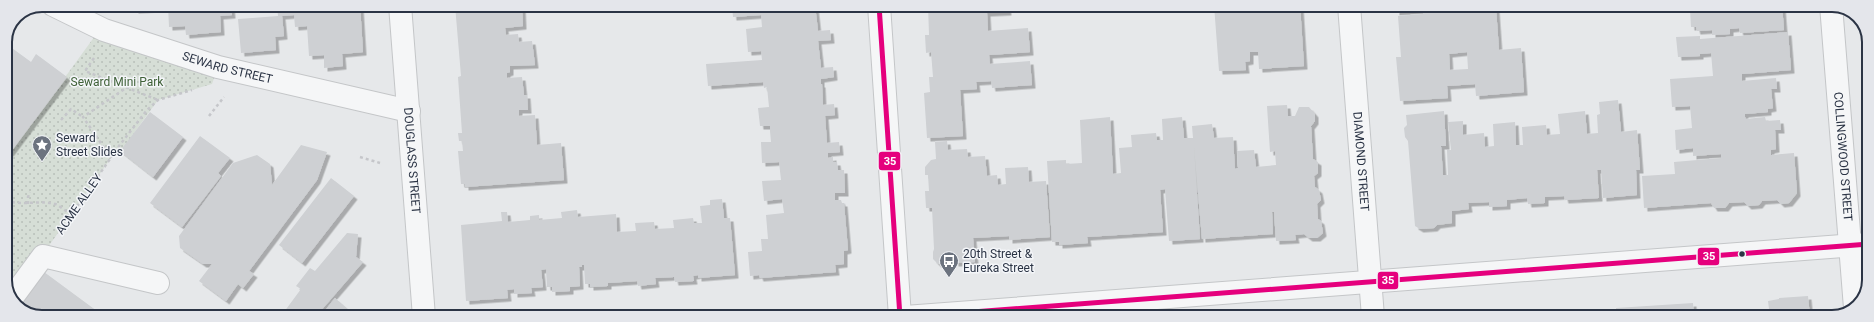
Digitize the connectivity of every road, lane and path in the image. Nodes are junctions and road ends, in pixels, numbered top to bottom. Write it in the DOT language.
graph roads {
  1 [pos="67,12"];
  2 [pos="401,12"];
  3 [pos="879,12"];
  4 [pos="1350,12"];
  5 [pos="1832,12"];
  6 [pos="97,54"];
  7 [pos="126,87"];
  8 [pos="196,88"];
  9 [pos="228,93"];
  10 [pos="158,100"];
  11 [pos="409,111"];
  12 [pos="210,116"];
  13 [pos="83,117"];
  14 [pos="61,120"];
  15 [pos="360,157"];
  16 [pos="111,158"];
  17 [pos="380,163"];
  18 [pos="30,192"];
  19 [pos="12,202"];
  20 [pos="28,204"];
  21 [pos="71,214"];
  22 [pos="1860,244"];
  23 [pos="42,256"];
  24 [pos="1370,282"];
  25 [pos="158,283"];
  26 [pos="15,293"];
  27 [pos="1856,298"];
  28 [pos="423,310"];
  29 [pos="900,310"];
  30 [pos="998,310"];
  31 [pos="1372,310"];
  1 -- 11 [label="street, SEWARD STREET"];
  2 -- 11 [label="street, DOUGLASS STREET"];
  3 -- 29 [label="street"];
  4 -- 24 [label="street, DIAMOND STREET"];
  5 -- 22 [label="street, COLLINGWOOD STREET"];
  6 -- 7 [label="path"];
  7 -- 10 [label="path"];
  7 -- 13 [label="path"];
  8 -- 10 [label="path, ACME ALLEY"];
  9 -- 12 [label="path"];
  10 -- 16 [label="path, ACME ALLEY"];
  11 -- 28 [label="street, DOUGLASS STREET"];
  13 -- 14 [label="path"];
  13 -- 16 [label="path"];
  15 -- 17 [label="path"];
  16 -- 21 [label="path, ACME ALLEY"];
  18 -- 20 [label="path"];
  19 -- 20 [label="path"];
  20 -- 21 [label="path"];
  21 -- 23 [label="path, ACME ALLEY"];
  22 -- 24 [label="street"];
  22 -- 27 [label="street, COLLINGWOOD STREET"];
  23 -- 25 [label="street"];
  23 -- 26 [label="street"];
  24 -- 30 [label="street"];
  24 -- 31 [label="street, DIAMOND STREET"];
}
